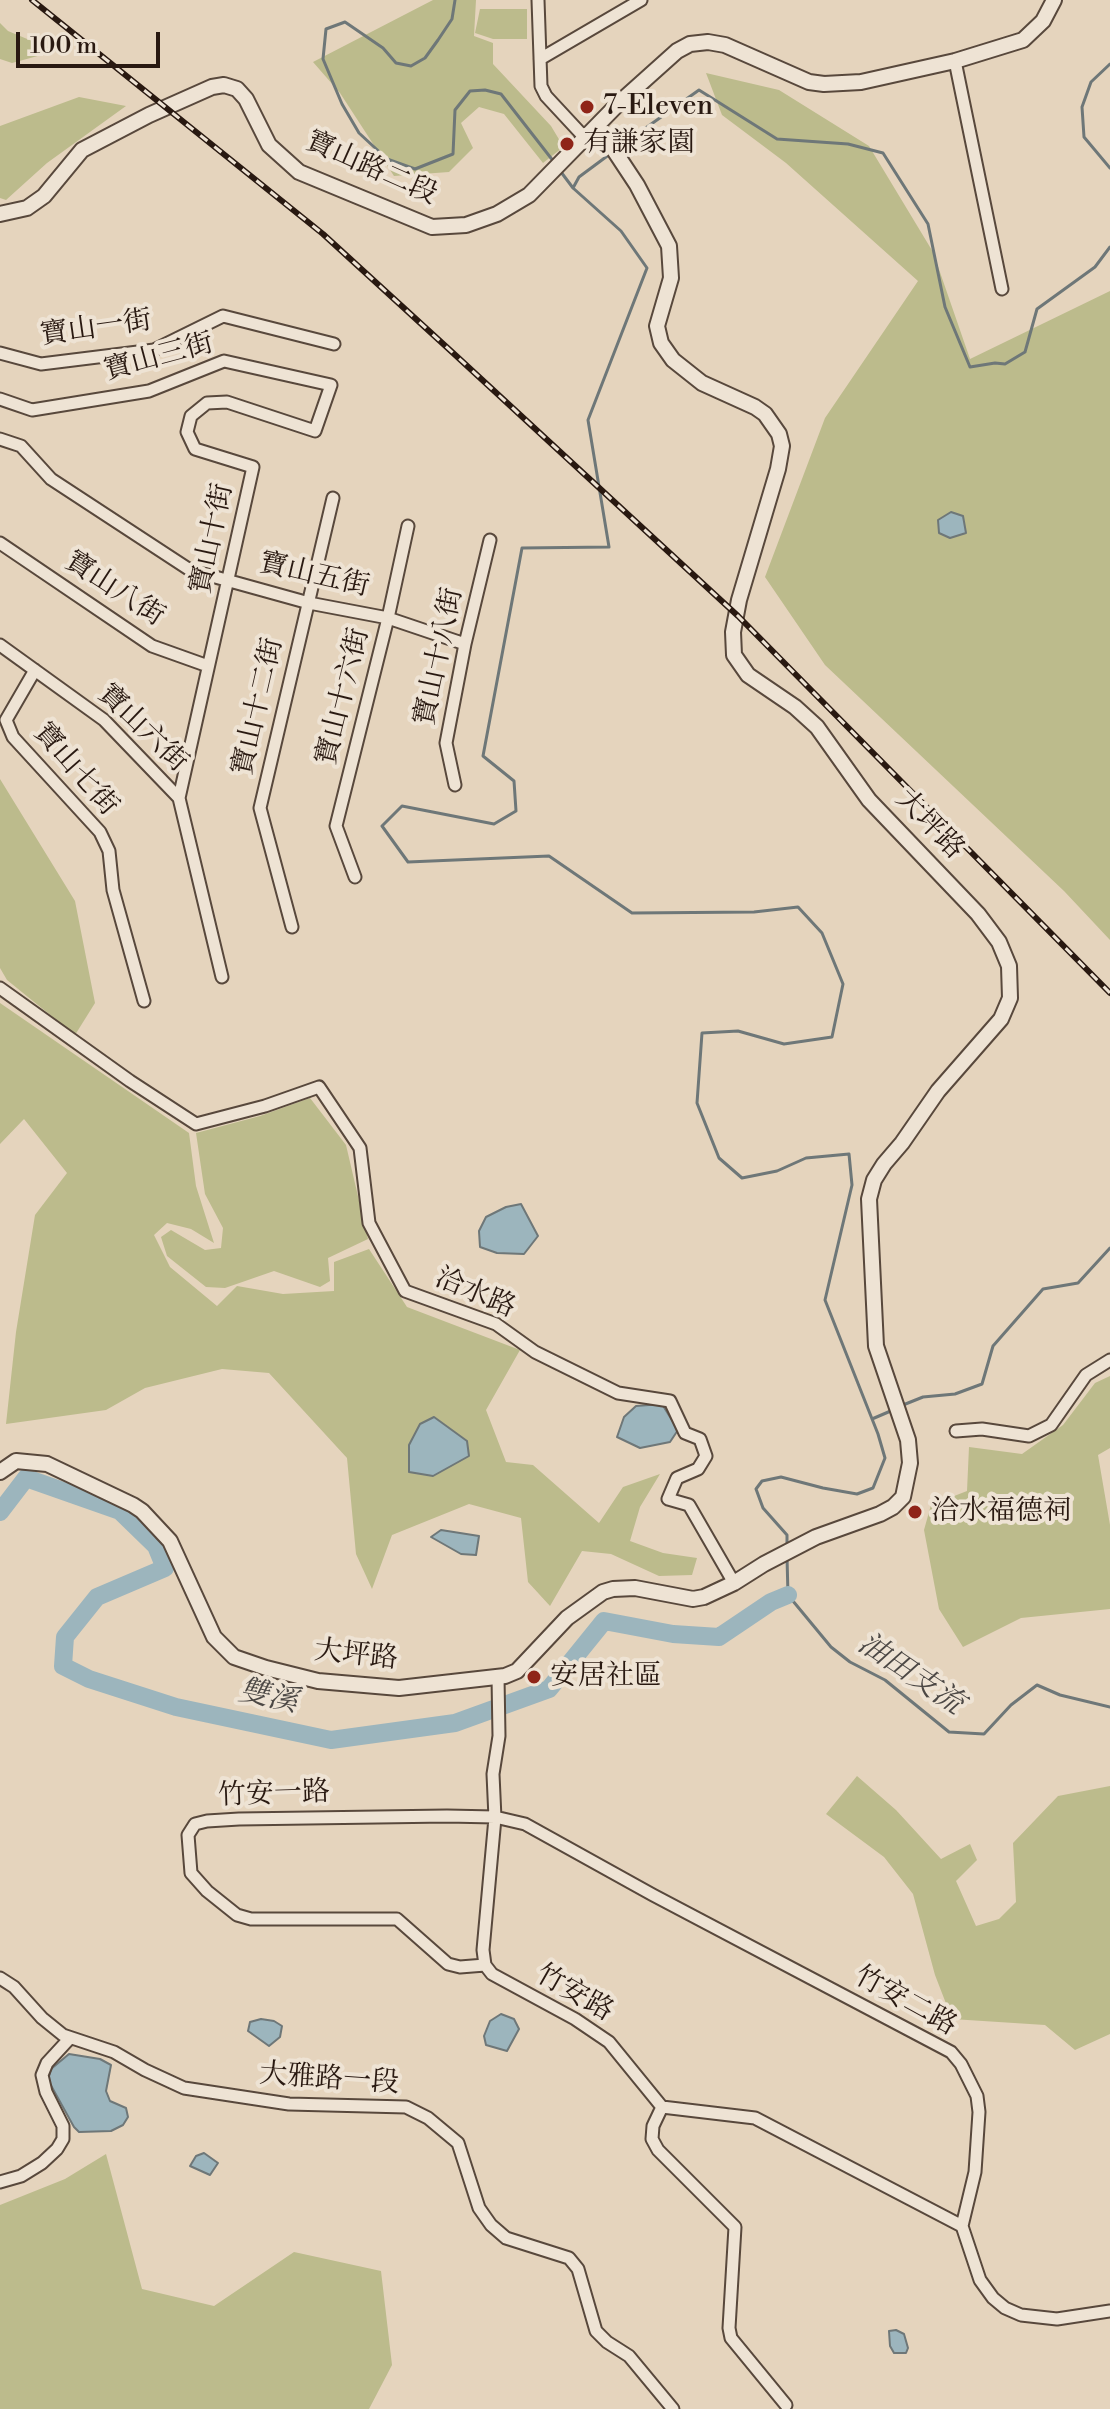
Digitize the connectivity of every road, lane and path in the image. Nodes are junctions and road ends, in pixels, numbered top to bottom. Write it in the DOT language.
graph roads {
  1 [pos="538,0"];
  2 [pos="641,0"];
  3 [pos="1054,0"];
  4 [pos="540,59"];
  5 [pos="955,61"];
  6 [pos="598,126"];
  7 [pos="585,138"];
  8 [pos="0,214"];
  9 [pos="1002,289"];
  10 [pos="334,344"];
  11 [pos="0,353"];
  12 [pos="331,385"];
  13 [pos="0,399"];
  14 [pos="0,439"];
  15 [pos="333,498"];
  16 [pos="408,526"];
  17 [pos="490,540"];
  18 [pos="0,543"];
  19 [pos="229,581"];
  20 [pos="309,603"];
  21 [pos="388,618"];
  22 [pos="465,644"];
  23 [pos="0,645"];
  24 [pos="208,666"];
  25 [pos="35,670"];
  26 [pos="455,785"];
  27 [pos="179,798"];
  28 [pos="355,877"];
  29 [pos="292,927"];
  30 [pos="222,977"];
  31 [pos="0,988"];
  32 [pos="144,1001"];
  33 [pos="1110,1360"];
  34 [pos="956,1431"];
  35 [pos="0,1472"];
  36 [pos="734,1583"];
  37 [pos="498,1677"];
  38 [pos="495,1817"];
  39 [pos="485,1965"];
  40 [pos="0,1978"];
  41 [pos="70,2038"];
  42 [pos="662,2107"];
  43 [pos="0,2182"];
  44 [pos="962,2226"];
  45 [pos="1110,2311"];
  46 [pos="786,2405"];
  47 [pos="673,2409"];
  1 -- 4 [label="street"];
  2 -- 4 [label="street"];
  3 -- 5 [label="street"];
  4 -- 7 [label="street"];
  5 -- 6 [label="street"];
  5 -- 9 [label="street"];
  6 -- 7 [label="street"];
  6 -- 36 [label="street, 大坪路"];
  7 -- 8 [label="street, 寶山路二段"];
  10 -- 11 [label="street, 寶山一街"];
  12 -- 13 [label="street, 寶山三街"];
  12 -- 19 [label="street, 寶山十街"];
  14 -- 19 [label="street, 寶山五街"];
  15 -- 20 [label="street, 寶山十二街"];
  16 -- 21 [label="street, 寶山十六街"];
  17 -- 22 [label="street, 寶山十八街"];
  18 -- 24 [label="street, 寶山八街"];
  19 -- 20 [label="street, 寶山五街"];
  19 -- 24 [label="street, 寶山十街"];
  20 -- 21 [label="street, 寶山五街"];
  20 -- 29 [label="street, 寶山十二街"];
  21 -- 22 [label="street, 寶山五街"];
  21 -- 28 [label="street, 寶山十六街"];
  22 -- 26 [label="street, 寶山十八街"];
  23 -- 25 [label="street, 寶山六街"];
  24 -- 27 [label="street, 寶山十街"];
  25 -- 27 [label="street, 寶山六街"];
  25 -- 32 [label="street, 寶山七街"];
  27 -- 30 [label="street, 寶山六街"];
  31 -- 36 [label="street, 洽水路"];
  33 -- 34 [label="street"];
  35 -- 37 [label="street, 大坪路"];
  36 -- 37 [label="street, 大坪路"];
  37 -- 38 [label="street"];
  38 -- 39 [label="street"];
  38 -- 39 [label="street, 竹安一路"];
  38 -- 44 [label="street, 竹安二路"];
  39 -- 42 [label="street, 竹安路"];
  40 -- 41 [label="street, 大雅路一段"];
  41 -- 43 [label="street"];
  41 -- 47 [label="street, 大雅路一段"];
  42 -- 44 [label="street"];
  42 -- 46 [label="street"];
  44 -- 45 [label="street"];
}
